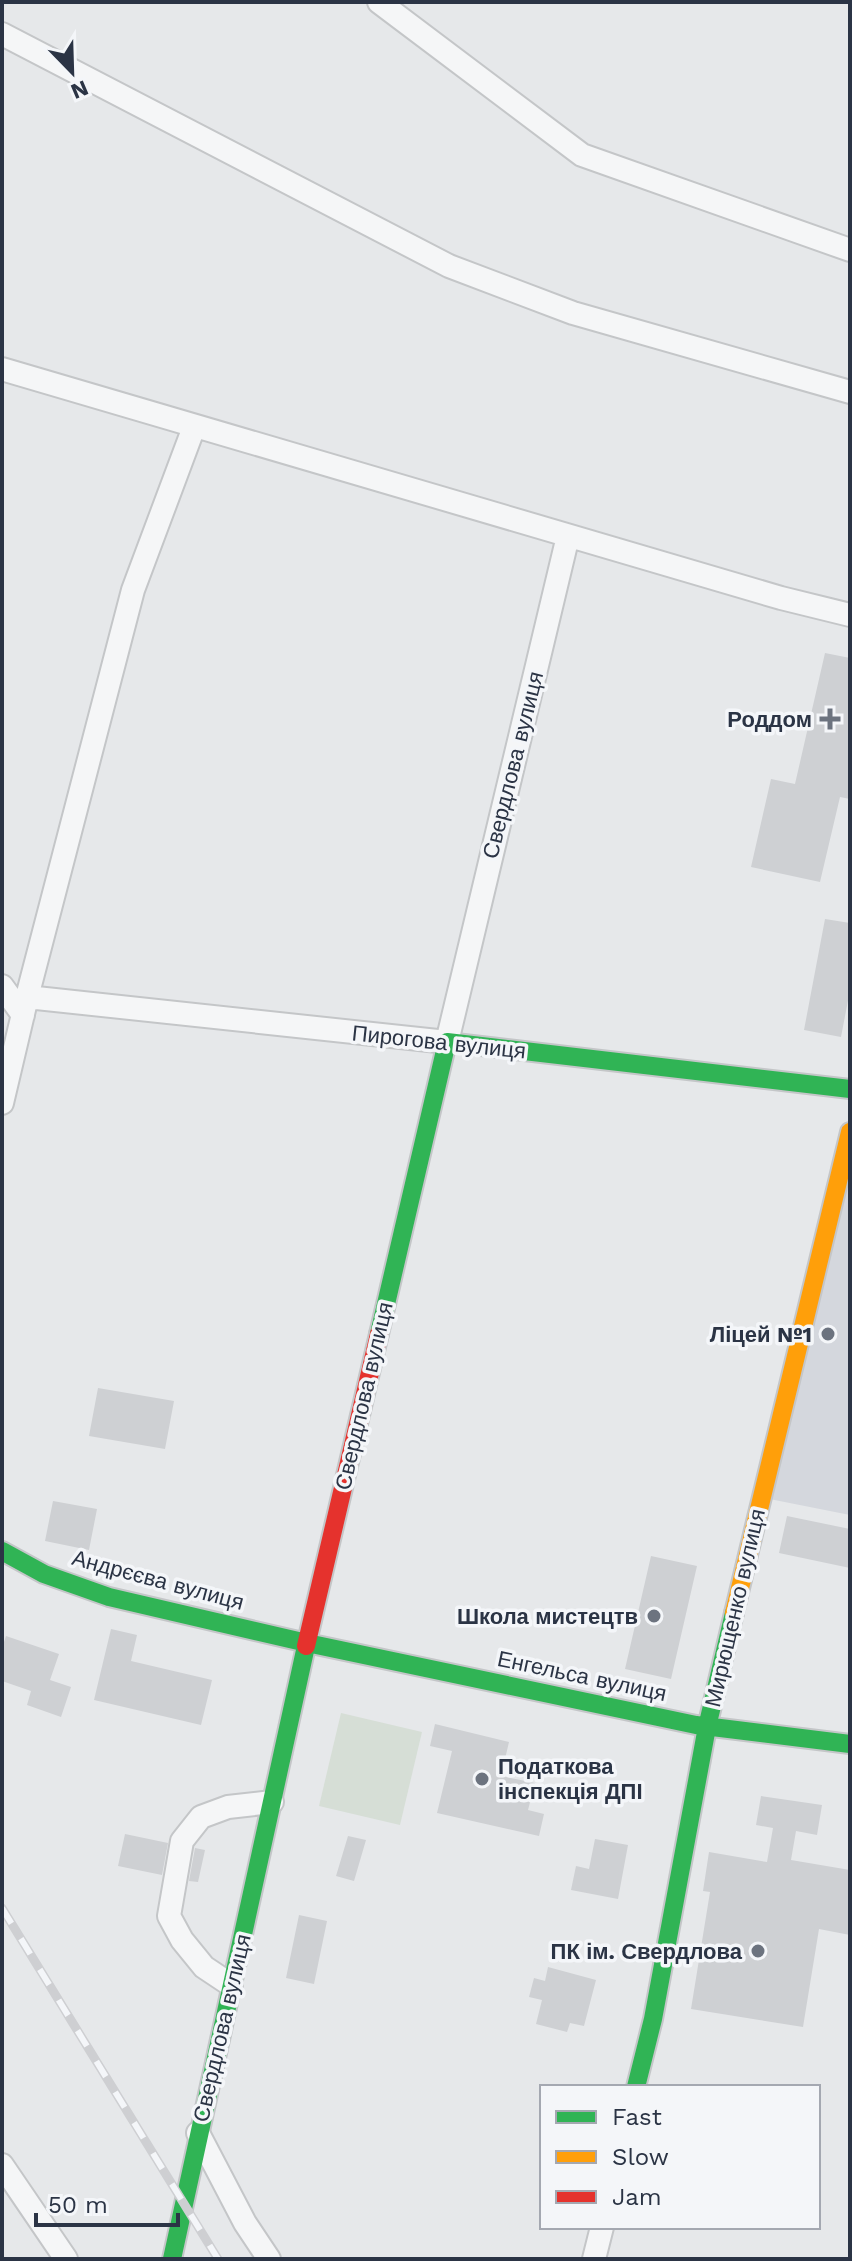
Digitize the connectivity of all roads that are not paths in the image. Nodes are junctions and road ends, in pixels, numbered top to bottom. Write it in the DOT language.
graph roads {
  1 [pos="379,2"];
  2 [pos="2,34"];
  3 [pos="850,250"];
  4 [pos="2,369"];
  5 [pos="850,392"];
  6 [pos="194,427"];
  7 [pos="568,536"];
  8 [pos="850,615"];
  9 [pos="2,986"];
  10 [pos="25,1006"];
  11 [pos="447,1042"];
  12 [pos="850,1089"];
  13 [pos="2,1103"];
  14 [pos="850,1132"];
  15 [pos="2,1551"];
  16 [pos="307,1643"];
  17 [pos="707,1727"];
  18 [pos="850,1744"];
  19 [pos="272,1802"];
  20 [pos="231,1985"];
  21 [pos="636,2085"];
  22 [pos="198,2133"];
  23 [pos="2,2165"];
  24 [pos="602,2229"];
  25 [pos="66,2259"];
  26 [pos="172,2259"];
  27 [pos="269,2259"];
  28 [pos="594,2259"];
  1 -- 3 [label="street"];
  2 -- 5 [label="street"];
  4 -- 6 [label="street"];
  6 -- 7 [label="street"];
  6 -- 10 [label="street"];
  7 -- 8 [label="street"];
  7 -- 11 [label="street, Свердлова вулиця"];
  9 -- 10 [label="street"];
  10 -- 11 [label="street, Пирогова вулиця"];
  10 -- 13 [label="street"];
  11 -- 12 [label="street, Пирогова вулиця"];
  11 -- 16 [label="street, Свердлова вулиця"];
  14 -- 17 [label="street, Мирющенко вулиця"];
  15 -- 16 [label="street, Андрєєва вулиця"];
  16 -- 17 [label="street, Енгельса вулиця"];
  16 -- 19 [label="street, Свердлова вулиця"];
  17 -- 18 [label="street, Енгельса вулиця"];
  17 -- 21 [label="street, Мирющенко вулиця"];
  19 -- 20 [label="street, Свердлова вулиця"];
  19 -- 20 [label="street"];
  20 -- 22 [label="street, Свердлова вулиця"];
  22 -- 26 [label="street, Свердлова вулиця"];
  22 -- 27 [label="street"];
  23 -- 25 [label="street"];
  24 -- 28 [label="street"];
}
